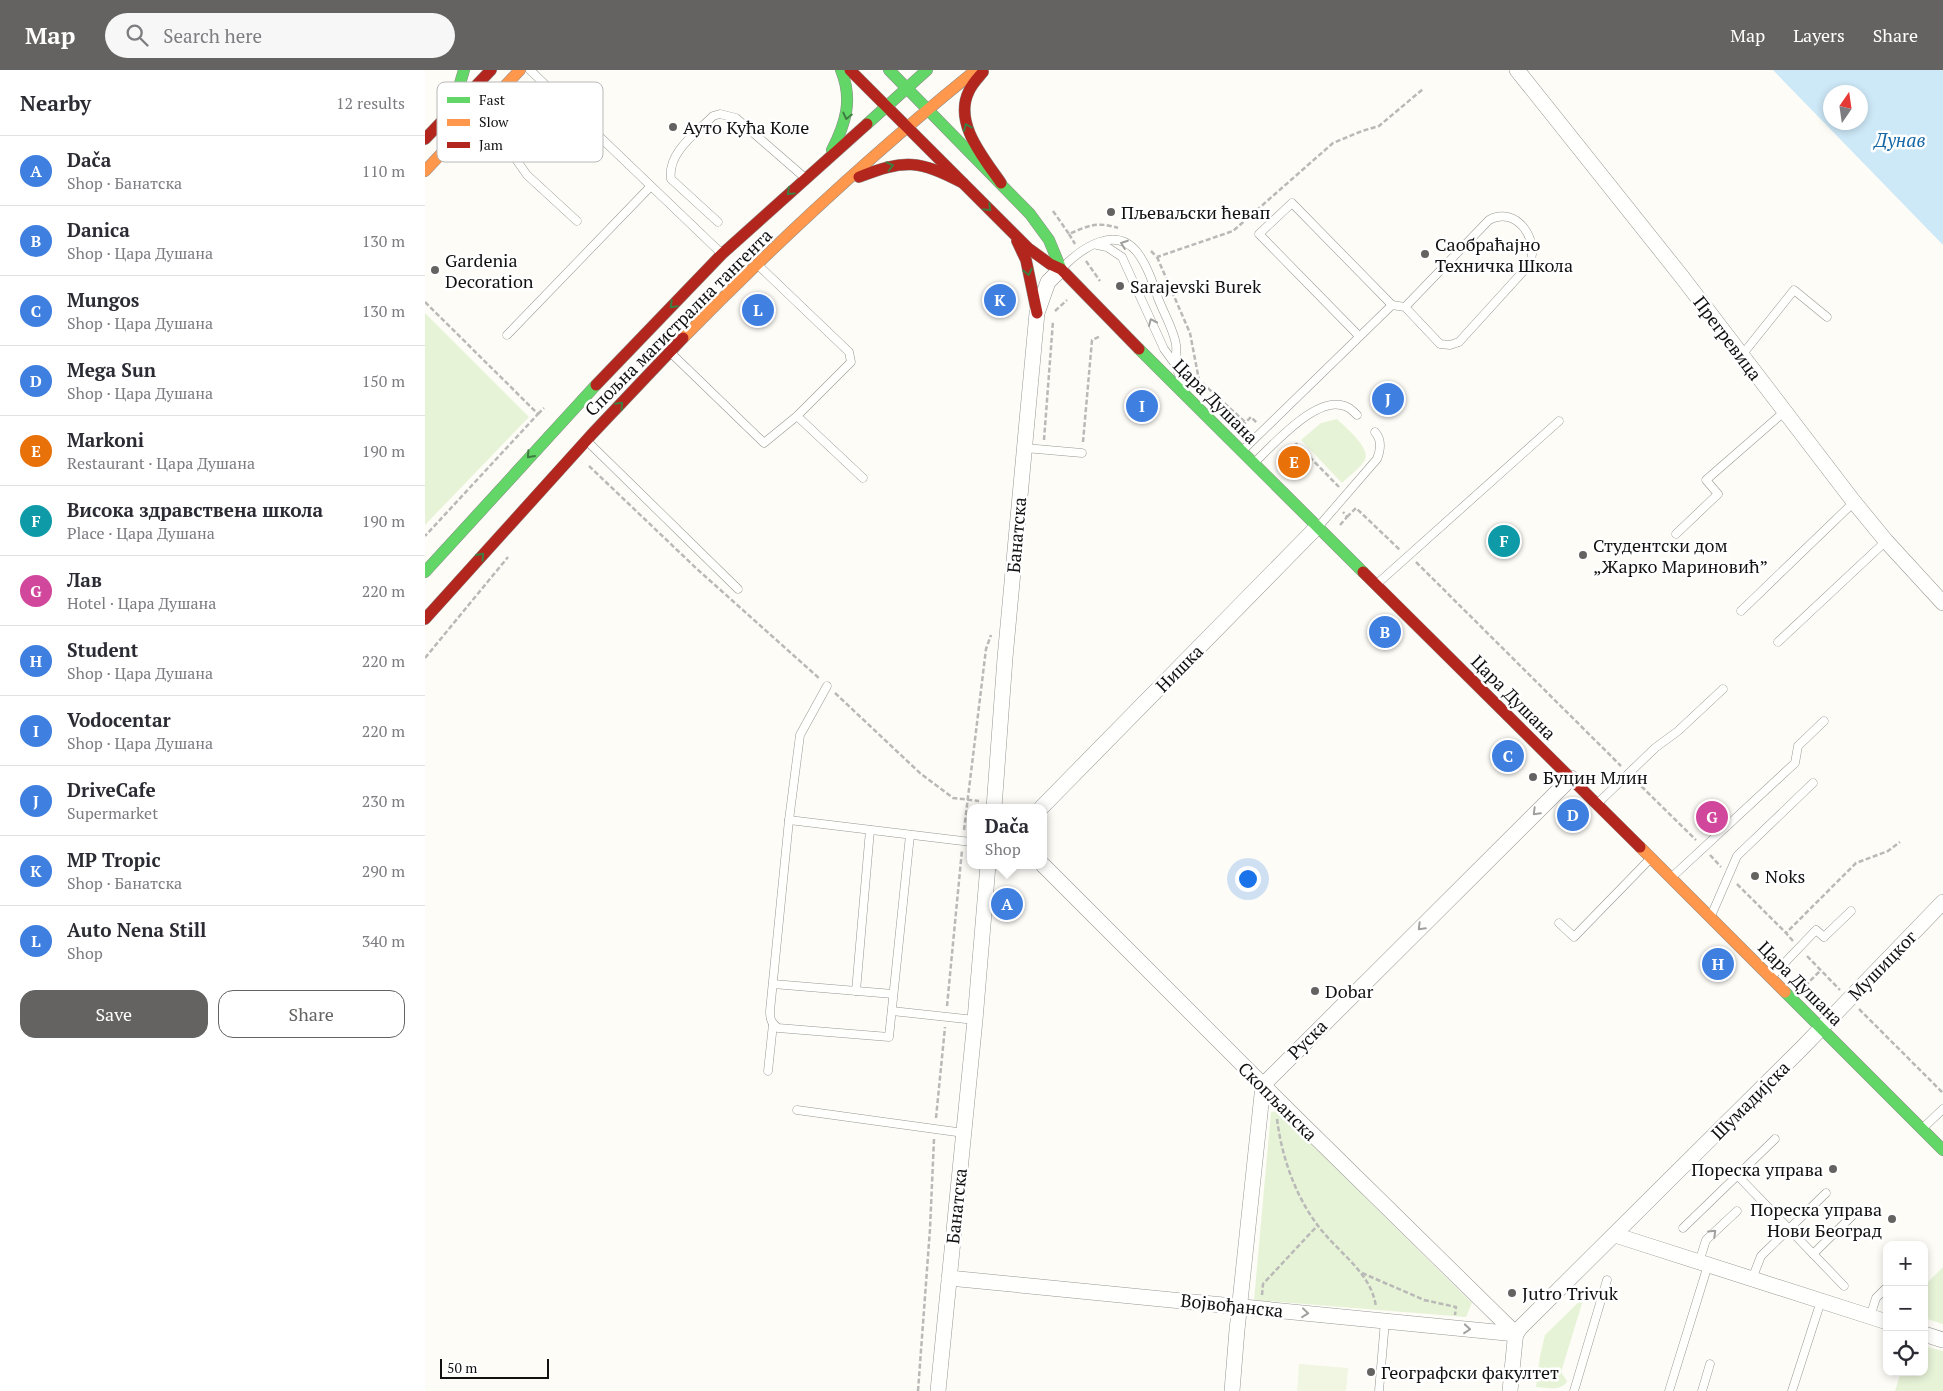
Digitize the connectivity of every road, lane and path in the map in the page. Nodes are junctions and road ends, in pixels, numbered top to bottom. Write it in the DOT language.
graph roads {
  1 [pos="464,70"];
  2 [pos="491,70"];
  3 [pos="530,70"];
  4 [pos="841,70"];
  5 [pos="850,70"];
  6 [pos="889,70"];
  7 [pos="927,70"];
  8 [pos="976,70"];
  9 [pos="985,70"];
  10 [pos="1517,70"];
  11 [pos="514,72"];
  12 [pos="460,82"];
  13 [pos="480,82"];
  14 [pos="505,82"];
  15 [pos="542,82"];
  16 [pos="907,88"];
  17 [pos="1423,89"];
  18 [pos="887,106"];
  19 [pos="928,110"];
  20 [pos="437,127"];
  21 [pos="907,127"];
  22 [pos="425,139"];
  23 [pos="603,141"];
  24 [pos="437,158"];
  25 [pos="826,160"];
  26 [pos="518,162"];
  27 [pos="425,171"];
  28 [pos="805,178"];
  29 [pos="845,182"];
  30 [pos="963,183"];
  31 [pos="1001,183"];
  32 [pos="650,187"];
  33 [pos="1053,210"];
  34 [pos="577,221"];
  35 [pos="718,222"];
  36 [pos="1122,230"];
  37 [pos="1013,233"];
  38 [pos="1092,244"];
  39 [pos="1151,250"];
  40 [pos="722,254"];
  41 [pos="1157,257"];
  42 [pos="758,264"];
  43 [pos="1061,268"];
  44 [pos="1067,300"];
  45 [pos="425,302"];
  46 [pos="1392,305"];
  47 [pos="1405,307"];
  48 [pos="1037,313"];
  49 [pos="1827,317"];
  50 [pos="507,335"];
  51 [pos="1103,336"];
  52 [pos="1359,336"];
  53 [pos="671,353"];
  54 [pos="1742,355"];
  55 [pos="1175,364"];
  56 [pos="1187,398"];
  57 [pos="1784,412"];
  58 [pos="1357,415"];
  59 [pos="797,416"];
  60 [pos="563,419"];
  61 [pos="1559,421"];
  62 [pos="1245,422"];
  63 [pos="1375,432"];
  64 [pos="581,435"];
  65 [pos="1025,448"];
  66 [pos="1043,449"];
  67 [pos="1241,452"];
  68 [pos="1082,453"];
  69 [pos="586,464"];
  70 [pos="1253,464"];
  71 [pos="863,478"];
  72 [pos="1854,502"];
  73 [pos="1347,517"];
  74 [pos="1317,527"];
  75 [pos="1676,534"];
  76 [pos="425,536"];
  77 [pos="1886,541"];
  78 [pos="509,556"];
  79 [pos="1407,558"];
  80 [pos="425,572"];
  81 [pos="1377,585"];
  82 [pos="739,589"];
  83 [pos="1943,603"];
  84 [pos="1741,611"];
  85 [pos="425,619"];
  86 [pos="993,629"];
  87 [pos="1778,642"];
  88 [pos="425,658"];
  89 [pos="827,686"];
  90 [pos="1723,689"];
  91 [pos="1824,721"];
  92 [pos="1628,773"];
  93 [pos="1571,778"];
  94 [pos="1813,783"];
  95 [pos="967,799"];
  96 [pos="990,804"];
  97 [pos="994,804"];
  98 [pos="1045,804"];
  99 [pos="1597,804"];
  100 [pos="789,820"];
  101 [pos="870,830"];
  102 [pos="910,834"];
  103 [pos="967,841"];
  104 [pos="1900,842"];
  105 [pos="1704,848"];
  106 [pos="1651,859"];
  107 [pos="988,869"];
  108 [pos="1047,869"];
  109 [pos="1728,875"];
  110 [pos="1671,879"];
  111 [pos="1943,902"];
  112 [pos="1851,911"];
  113 [pos="1711,917"];
  114 [pos="1559,923"];
  115 [pos="1786,933"];
  116 [pos="1799,947"];
  117 [pos="1771,977"];
  118 [pos="773,984"];
  119 [pos="856,991"];
  120 [pos="893,994"];
  121 [pos="1849,998"];
  122 [pos="892,1011"];
  123 [pos="946,1017"];
  124 [pos="975,1020"];
  125 [pos="773,1024"];
  126 [pos="1821,1028"];
  127 [pos="768,1071"];
  128 [pos="1263,1085"];
  129 [pos="1943,1093"];
  130 [pos="1279,1102"];
  131 [pos="1943,1109"];
  132 [pos="797,1110"];
  133 [pos="935,1129"];
  134 [pos="1922,1130"];
  135 [pos="964,1133"];
  136 [pos="1775,1138"];
  137 [pos="1943,1150"];
  138 [pos="1737,1175"];
  139 [pos="1826,1193"];
  140 [pos="1737,1211"];
  141 [pos="1852,1216"];
  142 [pos="1318,1225"];
  143 [pos="1683,1228"];
  144 [pos="1789,1229"];
  145 [pos="1615,1235"];
  146 [pos="1813,1254"];
  147 [pos="1704,1263"];
  148 [pos="1360,1273"];
  149 [pos="949,1278"];
  150 [pos="1752,1279"];
  151 [pos="1607,1280"];
  152 [pos="1844,1286"];
  153 [pos="1883,1291"];
  154 [pos="925,1298"];
  155 [pos="930,1298"];
  156 [pos="1821,1301"];
  157 [pos="1239,1306"];
  158 [pos="1261,1308"];
  159 [pos="1870,1316"];
  160 [pos="1381,1321"];
  161 [pos="1883,1321"];
  162 [pos="1454,1328"];
  163 [pos="1516,1334"];
  164 [pos="1928,1335"];
  165 [pos="1943,1340"];
  166 [pos="1710,1364"];
  167 [pos="918,1391"];
  168 [pos="939,1391"];
  169 [pos="1232,1391"];
  170 [pos="1379,1391"];
  171 [pos="1510,1391"];
  172 [pos="1574,1391"];
  173 [pos="1669,1391"];
  174 [pos="1702,1391"];
  175 [pos="1792,1391"];
  1 -- 12 [label="main road"];
  2 -- 13 [label="main road"];
  3 -- 15 [label="lane"];
  4 -- 25 [label="main road, one-way"];
  5 -- 18 [label="main road, Цара Душана"];
  6 -- 16 [label="main road, Цара Душана"];
  7 -- 16 [label="main road, Спољна магистрална тангента"];
  8 -- 19 [label="main road, Спољна магистрална тангента"];
  31 -- 9 [label="main road, one-way"];
  10 -- 54 [label="street, Прегревица"];
  11 -- 14 [label="main road"];
  16 -- 18 [label="main road, Спољна магистрална тангента"];
  16 -- 19 [label="main road, Цара Душана"];
  17 -- 41 [label="path"];
  18 -- 21 [label="main road, Цара Душана"];
  18 -- 25 [label="main road, Спољна магистрална тангента"];
  19 -- 21 [label="main road, Спољна магистрална тангента"];
  19 -- 31 [label="main road, Цара Душана"];
  20 -- 22 [label="main road"];
  21 -- 29 [label="main road, Спољна магистрална тангента"];
  21 -- 30 [label="main road, Цара Душана"];
  23 -- 32 [label="lane"];
  24 -- 27 [label="main road"];
  25 -- 28 [label="main road, Спољна магистрална тангента"];
  26 -- 34 [label="lane"];
  28 -- 35 [label="lane"];
  28 -- 40 [label="main road, Спољна магистрална тангента, one-way"];
  29 -- 30 [label="main road, one-way"];
  29 -- 42 [label="main road, Спољна магистрална тангента"];
  30 -- 37 [label="main road, Цара Душана, one-way"];
  31 -- 43 [label="main road, Цара Душана"];
  32 -- 40 [label="lane"];
  32 -- 50 [label="lane"];
  33 -- 36 [label="path"];
  37 -- 43 [label="main road, Цара Душана"];
  37 -- 48 [label="main road, one-way"];
  38 -- 43 [label="lane"];
  55 -- 38 [label="lane, one-way"];
  55 -- 38 [label="lane, one-way"];
  39 -- 41 [label="path"];
  40 -- 60 [label="main road, Спољна магистрална тангента, one-way"];
  41 -- 62 [label="path"];
  42 -- 53 [label="main road, Спољна магистрална тангента"];
  42 -- 59 [label="lane"];
  43 -- 48 [label="street, Банатска"];
  43 -- 56 [label="main road, Цара Душана"];
  44 -- 66 [label="path"];
  45 -- 76 [label="path"];
  46 -- 47 [label="lane"];
  46 -- 52 [label="lane"];
  46 -- 52 [label="lane"];
  47 -- 47 [label="lane"];
  48 -- 65 [label="street, Банатска"];
  49 -- 54 [label="lane"];
  51 -- 68 [label="path"];
  52 -- 67 [label="lane"];
  53 -- 59 [label="lane"];
  64 -- 53 [label="main road, Спољна магистрална тангента, one-way"];
  54 -- 57 [label="street, Прегревица"];
  55 -- 56 [label="lane"];
  56 -- 67 [label="main road, Цара Душана"];
  57 -- 72 [label="street, Прегревица"];
  57 -- 75 [label="lane"];
  58 -- 70 [label="lane"];
  59 -- 71 [label="lane"];
  60 -- 64 [label="main road"];
  60 -- 80 [label="main road, Спољна магистрална тангента, one-way"];
  61 -- 79 [label="lane"];
  63 -- 74 [label="lane"];
  64 -- 82 [label="lane"];
  85 -- 64 [label="main road, Спољна магистрална тангента, one-way"];
  65 -- 66 [label="lane"];
  65 -- 97 [label="street, Банатска"];
  66 -- 68 [label="lane"];
  67 -- 70 [label="main road, Цара Душана"];
  69 -- 89 [label="path"];
  70 -- 74 [label="main road, Цара Душана"];
  72 -- 77 [label="street, Прегревица"];
  72 -- 84 [label="lane"];
  73 -- 79 [label="path"];
  74 -- 81 [label="main road, Цара Душана"];
  74 -- 98 [label="street, Нишка"];
  77 -- 83 [label="street, Прегревица"];
  77 -- 87 [label="lane"];
  78 -- 88 [label="path"];
  79 -- 81 [label="lane"];
  79 -- 92 [label="path"];
  81 -- 93 [label="main road, Цара Душана"];
  86 -- 95 [label="path"];
  89 -- 95 [label="path"];
  89 -- 100 [label="lane"];
  90 -- 92 [label="lane"];
  91 -- 105 [label="lane"];
  92 -- 99 [label="lane"];
  92 -- 105 [label="path"];
  93 -- 99 [label="main road, Цара Душана"];
  93 -- 128 [label="street, Руска, one-way"];
  94 -- 109 [label="lane"];
  95 -- 96 [label="path"];
  95 -- 103 [label="path"];
  99 -- 106 [label="main road, Цара Душана"];
  100 -- 101 [label="lane"];
  100 -- 118 [label="lane"];
  101 -- 102 [label="lane"];
  101 -- 119 [label="lane"];
  102 -- 103 [label="lane"];
  102 -- 120 [label="lane"];
  103 -- 123 [label="path"];
  104 -- 115 [label="path"];
  105 -- 109 [label="path"];
  105 -- 110 [label="lane"];
  106 -- 110 [label="main road, Цара Душана"];
  106 -- 114 [label="lane"];
  107 -- 124 [label="street, Банатска"];
  108 -- 128 [label="street, Скопљанска"];
  109 -- 113 [label="lane"];
  109 -- 115 [label="path"];
  110 -- 113 [label="main road, Цара Душана"];
  111 -- 121 [label="street, Мушицког"];
  112 -- 116 [label="lane"];
  113 -- 117 [label="main road, Цара Душана"];
  115 -- 116 [label="path"];
  116 -- 117 [label="lane"];
  116 -- 121 [label="path"];
  117 -- 126 [label="main road, Цара Душана"];
  118 -- 119 [label="lane"];
  118 -- 125 [label="lane"];
  119 -- 120 [label="lane"];
  120 -- 122 [label="lane"];
  121 -- 126 [label="street, Мушицког"];
  121 -- 129 [label="path"];
  122 -- 123 [label="lane"];
  122 -- 125 [label="lane"];
  123 -- 124 [label="lane"];
  123 -- 133 [label="path"];
  124 -- 135 [label="street, Банатска"];
  125 -- 127 [label="lane"];
  126 -- 134 [label="main road, Цара Душана"];
  126 -- 145 [label="street, Шумадијска"];
  128 -- 130 [label="street, Скопљанска"];
  128 -- 157 [label="street"];
  130 -- 142 [label="path"];
  130 -- 163 [label="street, Скопљанска"];
  131 -- 134 [label="lane"];
  132 -- 133 [label="lane"];
  133 -- 135 [label="lane"];
  133 -- 154 [label="path"];
  134 -- 137 [label="main road, Цара Душана"];
  135 -- 149 [label="street, Банатска"];
  136 -- 138 [label="lane"];
  138 -- 143 [label="lane"];
  138 -- 144 [label="lane"];
  139 -- 144 [label="lane"];
  147 -- 140 [label="lane, one-way"];
  141 -- 146 [label="lane"];
  142 -- 148 [label="path"];
  142 -- 158 [label="path"];
  144 -- 146 [label="lane"];
  144 -- 150 [label="lane"];
  145 -- 147 [label="street"];
  145 -- 163 [label="street, Шумадијска"];
  146 -- 152 [label="lane"];
  147 -- 150 [label="street"];
  147 -- 173 [label="lane"];
  148 -- 160 [label="path"];
  148 -- 162 [label="path"];
  149 -- 157 [label="street, Војвођанска"];
  149 -- 168 [label="street, Банатска"];
  150 -- 156 [label="street"];
  151 -- 172 [label="lane"];
  153 -- 159 [label="lane"];
  154 -- 155 [label="path"];
  154 -- 167 [label="path"];
  156 -- 159 [label="street"];
  156 -- 175 [label="lane"];
  157 -- 158 [label="street, Војвођанска"];
  157 -- 169 [label="street"];
  158 -- 160 [label="street, Војвођанска, one-way"];
  159 -- 161 [label="street"];
  160 -- 162 [label="street, Војвођанска"];
  160 -- 170 [label="lane"];
  162 -- 163 [label="street, Војвођанска, one-way"];
  163 -- 171 [label="street"];
  164 -- 165 [label="street"];
  166 -- 174 [label="lane"];
}
